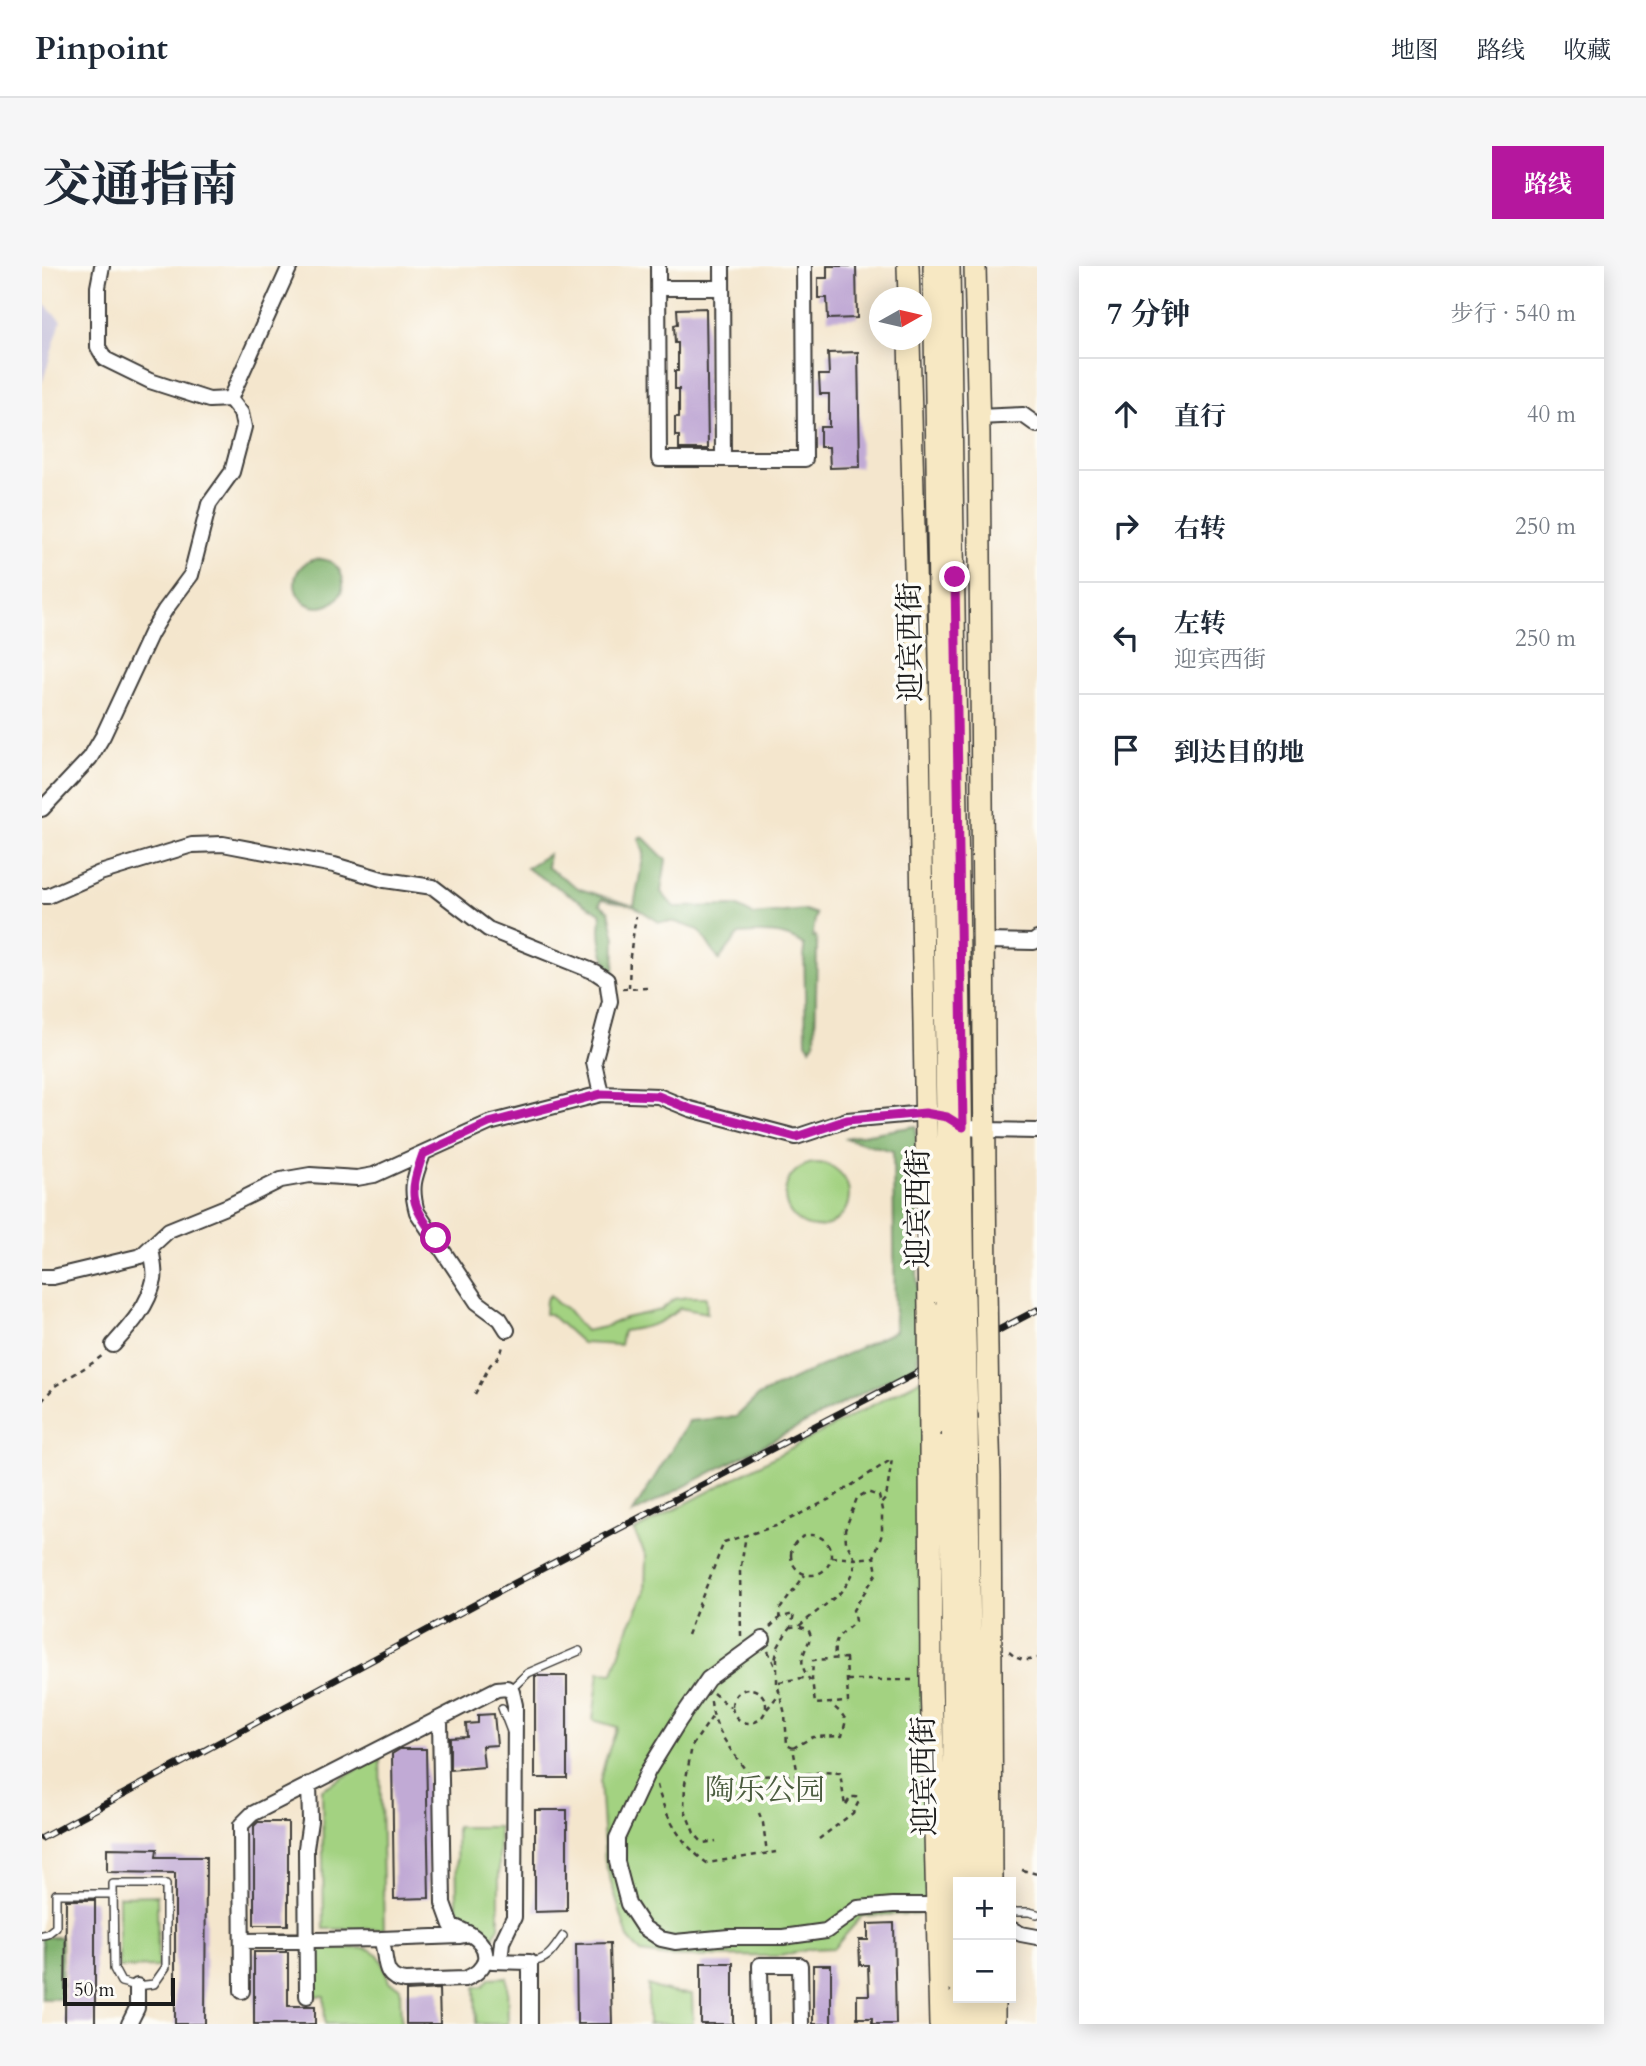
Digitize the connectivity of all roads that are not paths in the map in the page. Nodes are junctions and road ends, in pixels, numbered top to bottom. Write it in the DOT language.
graph roads {
  1 [pos="102,266"];
  2 [pos="290,266"];
  3 [pos="658,266"];
  4 [pos="722,266"];
  5 [pos="804,266"];
  6 [pos="908,266"];
  7 [pos="934,266"];
  8 [pos="949,266"];
  9 [pos="975,266"];
  10 [pos="909,287"];
  11 [pos="658,288"];
  12 [pos="722,288"];
  13 [pos="909,350"];
  14 [pos="230,399"];
  15 [pos="978,417"];
  16 [pos="1037,425"];
  17 [pos="723,459"];
  18 [pos="915,558"];
  19 [pos="939,559"];
  20 [pos="980,576"];
  21 [pos="955,577"];
  22 [pos="941,680"];
  23 [pos="918,681"];
  24 [pos="942,804"];
  25 [pos="919,806"];
  26 [pos="42,809"];
  27 [pos="42,896"];
  28 [pos="1037,939"];
  29 [pos="984,942"];
  30 [pos="601,1094"];
  31 [pos="925,1113"];
  32 [pos="955,1122"];
  33 [pos="986,1130"];
  34 [pos="1037,1131"];
  35 [pos="423,1154"];
  36 [pos="151,1247"];
  37 [pos="42,1278"];
  38 [pos="947,1303"];
  39 [pos="508,1331"];
  40 [pos="113,1345"];
  41 [pos="990,1476"];
  42 [pos="950,1479"];
  43 [pos="763,1639"];
  44 [pos="579,1651"];
  45 [pos="950,1651"];
  46 [pos="991,1651"];
  47 [pos="510,1690"];
  48 [pos="502,1708"];
  49 [pos="440,1718"];
  50 [pos="515,1741"];
  51 [pos="309,1784"];
  52 [pos="973,1877"];
  53 [pos="992,1877"];
  54 [pos="113,1894"];
  55 [pos="950,1906"];
  56 [pos="1016,1912"];
  57 [pos="1037,1914"];
  58 [pos="1016,1932"];
  59 [pos="470,1934"];
  60 [pos="42,1935"];
  61 [pos="563,1936"];
  62 [pos="1037,1937"];
  63 [pos="381,1939"];
  64 [pos="307,1940"];
  65 [pos="954,1940"];
  66 [pos="242,1941"];
  67 [pos="493,1961"];
  68 [pos="530,1962"];
  69 [pos="137,1986"];
  70 [pos="242,1990"];
  71 [pos="307,1996"];
  72 [pos="994,2003"];
  73 [pos="955,2010"];
  74 [pos="129,2024"];
  75 [pos="530,2024"];
  76 [pos="761,2024"];
  77 [pos="801,2024"];
  78 [pos="975,2024"];
  79 [pos="994,2024"];
  1 -- 14 [label="street"];
  2 -- 14 [label="street"];
  3 -- 11 [label="street"];
  4 -- 12 [label="street"];
  5 -- 17 [label="street"];
  6 -- 10 [label="street"];
  7 -- 19 [label="street, 迎宾西街"];
  8 -- 21 [label="street, 迎宾西街"];
  9 -- 15 [label="street"];
  11 -- 12 [label="street"];
  11 -- 17 [label="street"];
  12 -- 17 [label="street"];
  13 -- 18 [label="street"];
  14 -- 26 [label="street"];
  15 -- 16 [label="street"];
  15 -- 20 [label="street"];
  18 -- 19 [label="street"];
  18 -- 23 [label="street"];
  19 -- 22 [label="street, 迎宾西街"];
  20 -- 21 [label="street"];
  20 -- 29 [label="street"];
  21 -- 32 [label="street, 迎宾西街"];
  22 -- 23 [label="street"];
  22 -- 24 [label="street, 迎宾西街"];
  23 -- 25 [label="street"];
  24 -- 25 [label="street"];
  24 -- 32 [label="street, 迎宾西街"];
  25 -- 31 [label="street"];
  27 -- 30 [label="street"];
  28 -- 29 [label="street"];
  29 -- 33 [label="street"];
  30 -- 31 [label="street"];
  30 -- 35 [label="street"];
  31 -- 32 [label="street"];
  31 -- 38 [label="street"];
  32 -- 33 [label="street"];
  32 -- 38 [label="street, 迎宾西街"];
  33 -- 34 [label="street"];
  33 -- 41 [label="street, bridge"];
  35 -- 36 [label="street"];
  35 -- 39 [label="street"];
  36 -- 37 [label="street"];
  36 -- 40 [label="street"];
  38 -- 42 [label="street, 迎宾西街, bridge"];
  41 -- 42 [label="street"];
  41 -- 46 [label="street"];
  42 -- 45 [label="street, 迎宾西街"];
  43 -- 55 [label="street"];
  44 -- 47 [label="lane"];
  45 -- 46 [label="street"];
  45 -- 52 [label="street, 迎宾西街"];
  45 -- 55 [label="street, 迎宾西街"];
  45 -- 55 [label="street"];
  46 -- 53 [label="street"];
  47 -- 49 [label="street"];
  47 -- 50 [label="street"];
  48 -- 50 [label="lane"];
  49 -- 51 [label="street"];
  49 -- 59 [label="street"];
  50 -- 67 [label="street"];
  51 -- 64 [label="street"];
  51 -- 66 [label="street"];
  54 -- 60 [label="lane"];
  54 -- 69 [label="lane"];
  54 -- 69 [label="lane"];
  55 -- 65 [label="street, 迎宾西街"];
  55 -- 73 [label="street"];
  56 -- 57 [label="lane"];
  58 -- 62 [label="street"];
  59 -- 63 [label="street"];
  59 -- 67 [label="street"];
  61 -- 68 [label="lane"];
  63 -- 64 [label="street"];
  63 -- 67 [label="street"];
  64 -- 66 [label="street"];
  64 -- 71 [label="street"];
  66 -- 70 [label="street"];
  67 -- 68 [label="street"];
  68 -- 75 [label="street"];
  69 -- 74 [label="street"];
  72 -- 79 [label="street"];
  73 -- 78 [label="street"];
  76 -- 77 [label="street"];
}
